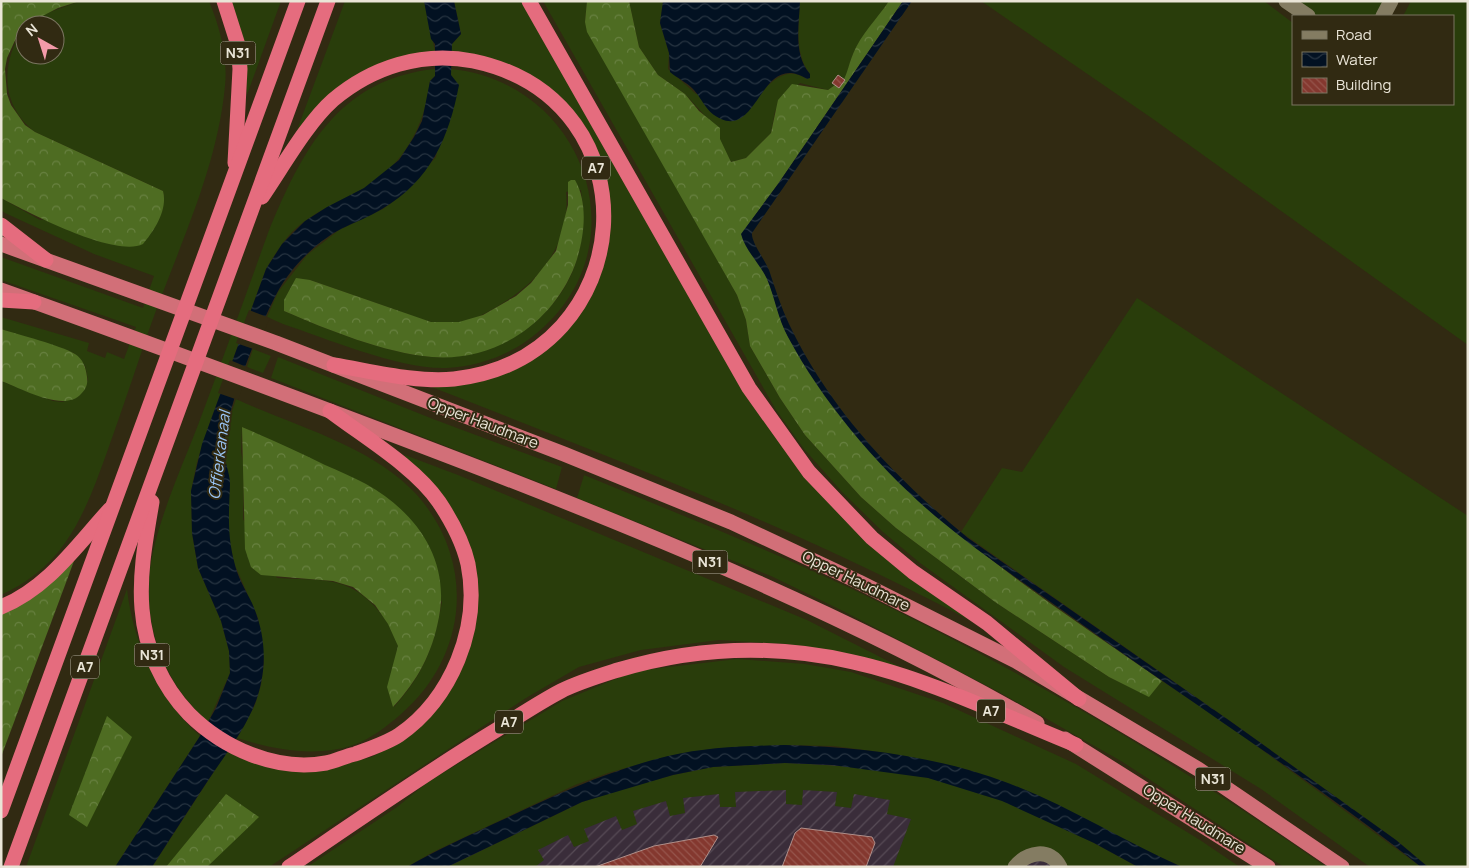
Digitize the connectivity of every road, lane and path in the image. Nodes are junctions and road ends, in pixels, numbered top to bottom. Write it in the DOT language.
graph roads {
  1 [pos="224,1"];
  2 [pos="298,1"];
  3 [pos="328,1"];
  4 [pos="529,1"];
  5 [pos="1286,1"];
  6 [pos="1391,1"];
  7 [pos="1307,15"];
  8 [pos="1384,15"];
  9 [pos="234,177"];
  10 [pos="251,212"];
  11 [pos="1,225"];
  12 [pos="1,244"];
  13 [pos="46,260"];
  14 [pos="1,290"];
  15 [pos="1,300"];
  16 [pos="34,302"];
  17 [pos="334,365"];
  18 [pos="330,411"];
  19 [pos="158,466"];
  20 [pos="115,504"];
  21 [pos="1,607"];
  22 [pos="1079,699"];
  23 [pos="1076,745"];
  24 [pos="1,812"];
  25 [pos="11,867"];
  26 [pos="289,867"];
  27 [pos="1015,867"];
  28 [pos="1060,867"];
  29 [pos="1268,867"];
  30 [pos="1342,867"];
  1 -- 9 [label="highway, N31"];
  2 -- 9 [label="highway, A7"];
  3 -- 10 [label="highway, A7"];
  4 -- 22 [label="highway, N31"];
  5 -- 7 [label="street"];
  6 -- 8 [label="street"];
  9 -- 20 [label="highway, A7"];
  10 -- 17 [label="highway, A7"];
  10 -- 19 [label="highway, A7"];
  11 -- 13 [label="highway, N31"];
  12 -- 13 [label="highway, N31"];
  13 -- 17 [label="highway, N31"];
  14 -- 16 [label="highway, N31"];
  15 -- 16 [label="highway"];
  16 -- 18 [label="highway, N31"];
  17 -- 22 [label="highway, Opper Haudmare / N31"];
  18 -- 19 [label="highway, N31"];
  18 -- 23 [label="highway, Opper Haudmare / N31"];
  19 -- 25 [label="highway, A7"];
  20 -- 21 [label="highway, A7"];
  20 -- 24 [label="highway, A7"];
  22 -- 30 [label="highway, Opper Haudmare / N31"];
  23 -- 26 [label="highway, A7"];
  23 -- 29 [label="highway, Opper Haudmare / N31"];
  27 -- 28 [label="street"];
}
